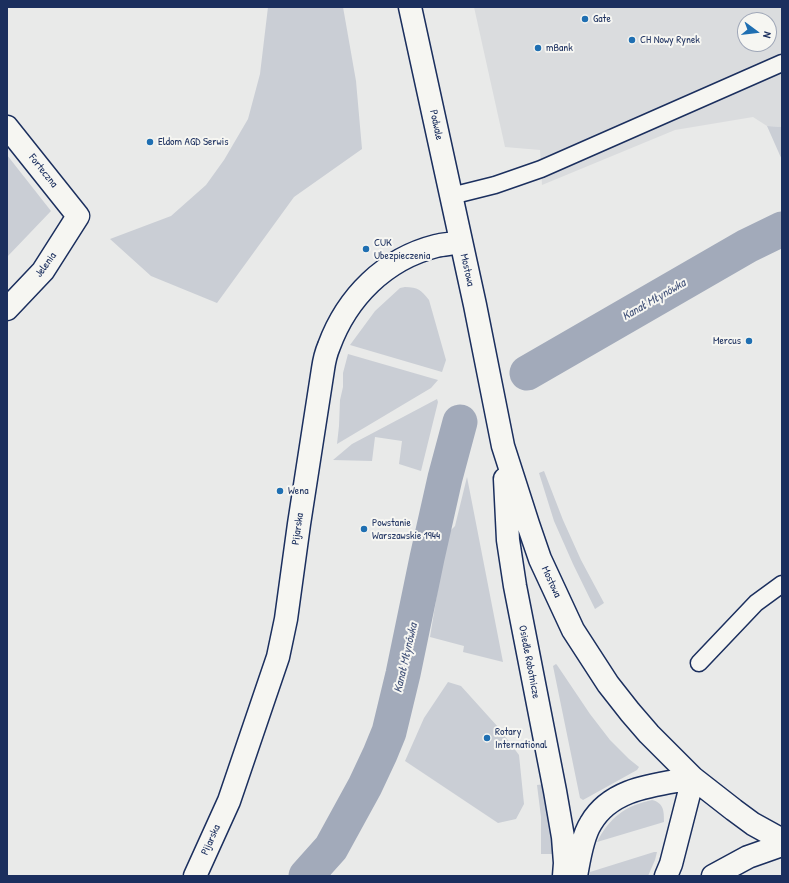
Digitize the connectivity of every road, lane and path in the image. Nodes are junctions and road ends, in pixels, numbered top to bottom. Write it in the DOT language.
graph roads {
  1 [pos="410,7"];
  2 [pos="782,63"];
  3 [pos="7,127"];
  4 [pos="451,196"];
  5 [pos="78,216"];
  6 [pos="460,242"];
  7 [pos="8,304"];
  8 [pos="503,446"];
  9 [pos="782,584"];
  10 [pos="699,663"];
  11 [pos="693,778"];
  12 [pos="782,840"];
  13 [pos="782,845"];
  14 [pos="195,876"];
  15 [pos="564,876"];
  16 [pos="576,876"];
  17 [pos="666,876"];
  18 [pos="713,876"];
  1 -- 4 [label="street, Podwale"];
  2 -- 4 [label="lane"];
  3 -- 5 [label="street, Forteczna"];
  4 -- 6 [label="street, Podwale"];
  5 -- 7 [label="street, Jelenia"];
  6 -- 8 [label="street, Mostowa"];
  6 -- 14 [label="street, Pijarska"];
  8 -- 11 [label="street, Mostowa"];
  8 -- 15 [label="street, Osiedle Robotnicze"];
  9 -- 10 [label="lane"];
  11 -- 12 [label="street, Mostowa"];
  11 -- 16 [label="street"];
  11 -- 17 [label="street"];
  13 -- 18 [label="street"];
}
